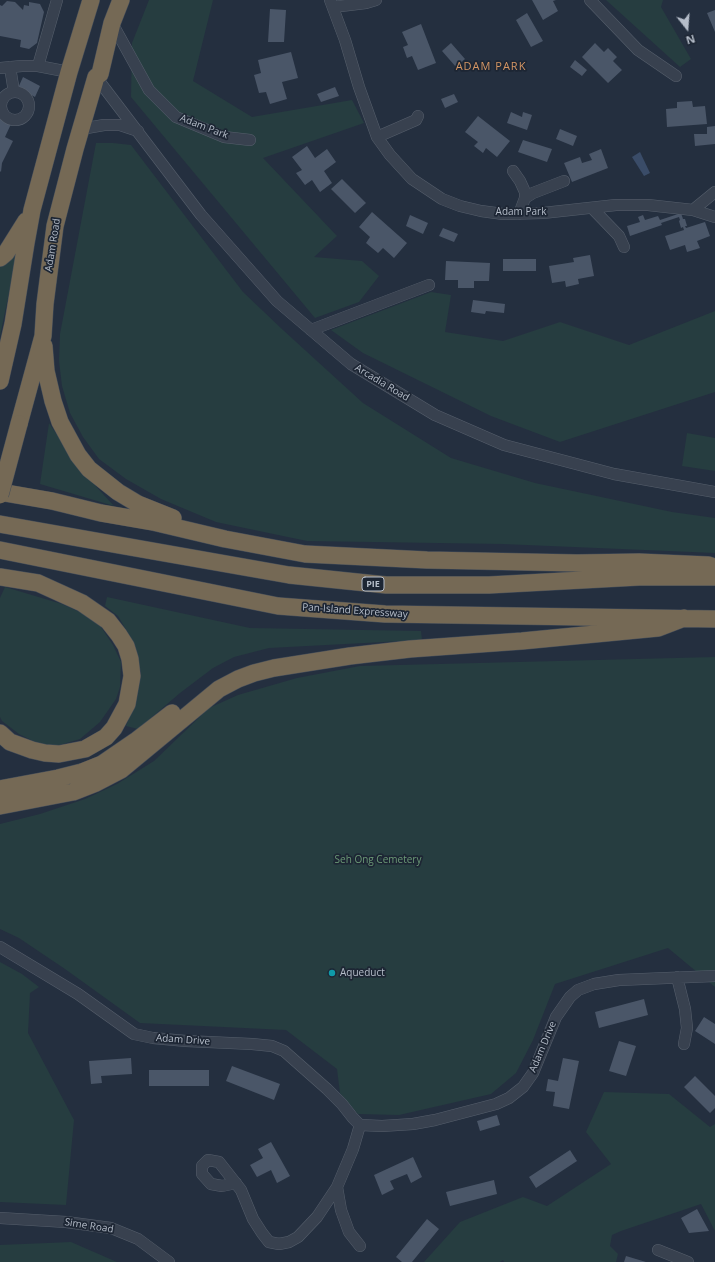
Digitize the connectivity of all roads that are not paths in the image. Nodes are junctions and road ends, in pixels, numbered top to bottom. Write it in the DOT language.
graph roads {
  1 [pos="57,0"];
  2 [pos="91,0"];
  3 [pos="121,0"];
  4 [pos="376,0"];
  5 [pos="590,0"];
  6 [pos="332,3"];
  7 [pos="112,23"];
  8 [pos="38,66"];
  9 [pos="5,68"];
  10 [pos="69,72"];
  11 [pos="676,76"];
  12 [pos="96,77"];
  13 [pos="14,92"];
  14 [pos="418,116"];
  15 [pos="81,129"];
  16 [pos="138,131"];
  17 [pos="378,138"];
  18 [pos="250,140"];
  19 [pos="513,171"];
  20 [pos="564,182"];
  21 [pos="715,192"];
  22 [pos="525,198"];
  23 [pos="592,208"];
  24 [pos="32,210"];
  25 [pos="693,210"];
  26 [pos="519,214"];
  27 [pos="715,217"];
  28 [pos="624,247"];
  29 [pos="0,258"];
  30 [pos="429,285"];
  31 [pos="311,330"];
  32 [pos="43,336"];
  33 [pos="0,382"];
  34 [pos="0,492"];
  35 [pos="715,492"];
  36 [pos="0,495"];
  37 [pos="0,524"];
  38 [pos="225,539"];
  39 [pos="0,550"];
  40 [pos="715,567"];
  41 [pos="0,577"];
  42 [pos="715,577"];
  43 [pos="684,618"];
  44 [pos="715,619"];
  45 [pos="219,689"];
  46 [pos="0,733"];
  47 [pos="0,789"];
  48 [pos="0,806"];
  49 [pos="0,947"];
  50 [pos="715,976"];
  51 [pos="677,977"];
  52 [pos="684,1044"];
  53 [pos="360,1124"];
  54 [pos="236,1183"];
  55 [pos="336,1187"];
  56 [pos="0,1218"];
  57 [pos="360,1246"];
  58 [pos="658,1250"];
  59 [pos="169,1262"];
  60 [pos="688,1262"];
  1 -- 8 [label="street"];
  2 -- 10 [label="highway"];
  3 -- 7 [label="highway, Adam Road"];
  4 -- 6 [label="street"];
  5 -- 11 [label="street"];
  6 -- 17 [label="street, Adam Park"];
  7 -- 12 [label="highway, Adam Road"];
  7 -- 18 [label="street, Adam Park"];
  8 -- 9 [label="street"];
  8 -- 10 [label="street"];
  9 -- 13 [label="street"];
  10 -- 24 [label="highway"];
  12 -- 15 [label="highway, Adam Road"];
  12 -- 16 [label="street, Arcadia Road"];
  14 -- 17 [label="street"];
  15 -- 16 [label="street"];
  15 -- 32 [label="highway, Adam Road"];
  16 -- 31 [label="street, Arcadia Road"];
  17 -- 26 [label="street, Adam Park"];
  19 -- 22 [label="street"];
  20 -- 22 [label="street"];
  21 -- 25 [label="street"];
  22 -- 26 [label="street"];
  23 -- 25 [label="street, Adam Park"];
  23 -- 26 [label="street, Adam Park"];
  23 -- 28 [label="street"];
  24 -- 29 [label="highway"];
  24 -- 33 [label="highway"];
  25 -- 27 [label="street, Adam Park"];
  30 -- 31 [label="street"];
  31 -- 35 [label="street, Arcadia Road"];
  32 -- 36 [label="highway, Adam Road, bridge"];
  32 -- 38 [label="highway"];
  34 -- 38 [label="highway"];
  37 -- 42 [label="highway, PIE"];
  38 -- 40 [label="highway"];
  39 -- 43 [label="highway, Pan-Island Expressway"];
  41 -- 46 [label="highway"];
  43 -- 44 [label="highway, Pan-Island Expressway"];
  43 -- 45 [label="highway"];
  45 -- 47 [label="highway"];
  45 -- 48 [label="highway"];
  49 -- 53 [label="street, Adam Drive"];
  50 -- 51 [label="street, Adam Drive"];
  51 -- 52 [label="street"];
  51 -- 53 [label="street, Adam Drive"];
  53 -- 55 [label="street"];
  54 -- 55 [label="street"];
  55 -- 57 [label="street"];
  56 -- 59 [label="street, Sime Road"];
  58 -- 60 [label="street"];
}
